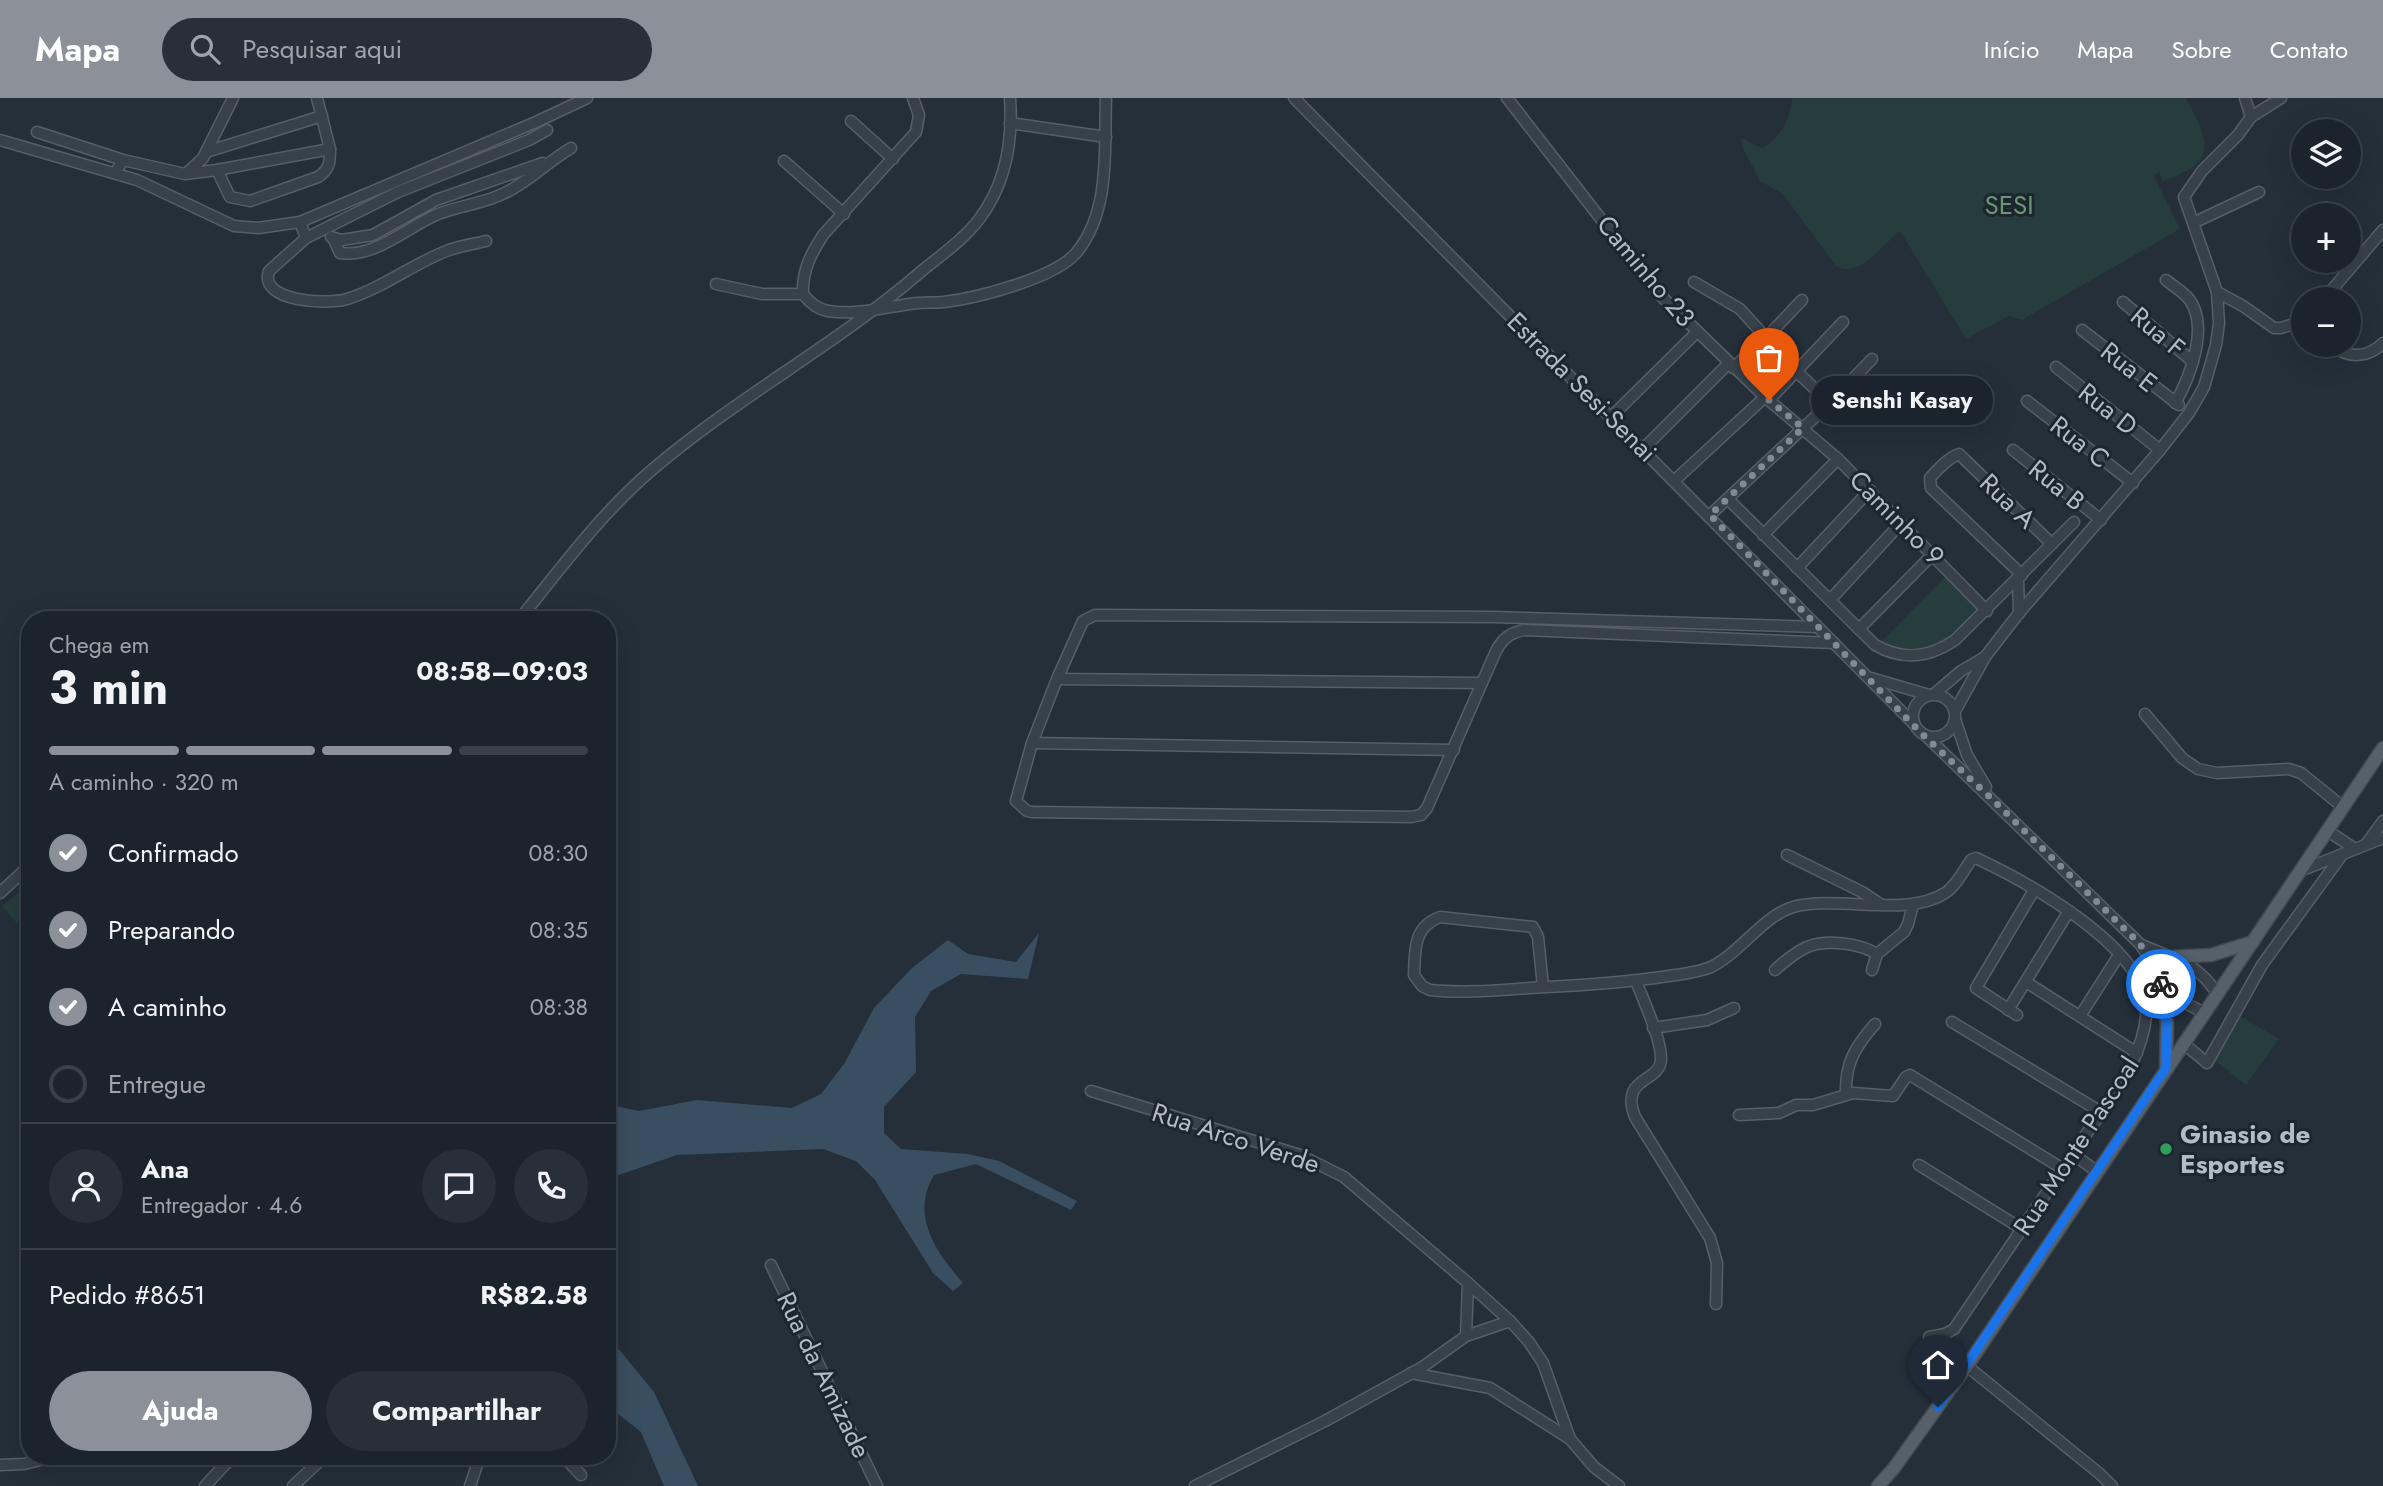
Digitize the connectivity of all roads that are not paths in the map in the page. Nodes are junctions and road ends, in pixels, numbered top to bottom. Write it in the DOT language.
graph roads {
  1 [pos="233,98"];
  2 [pos="317,98"];
  3 [pos="587,98"];
  4 [pos="913,98"];
  5 [pos="1010,98"];
  6 [pos="1106,98"];
  7 [pos="1294,98"];
  8 [pos="1507,98"];
  9 [pos="2245,98"];
  10 [pos="2281,98"];
  11 [pos="322,116"];
  12 [pos="2251,117"];
  13 [pos="850,121"];
  14 [pos="1010,123"];
  15 [pos="547,131"];
  16 [pos="37,132"];
  17 [pos="1106,137"];
  18 [pos="0,140"];
  19 [pos="571,148"];
  20 [pos="330,149"];
  21 [pos="206,152"];
  22 [pos="893,159"];
  23 [pos="123,160"];
  24 [pos="549,161"];
  25 [pos="785,161"];
  26 [pos="217,170"];
  27 [pos="115,173"];
  28 [pos="185,174"];
  29 [pos="2259,192"];
  30 [pos="844,214"];
  31 [pos="300,222"];
  32 [pos="2193,223"];
  33 [pos="321,230"];
  34 [pos="2383,230"];
  35 [pos="306,238"];
  36 [pos="334,240"];
  37 [pos="485,241"];
  38 [pos="2166,280"];
  39 [pos="1694,282"];
  40 [pos="716,284"];
  41 [pos="2334,287"];
  42 [pos="2217,292"];
  43 [pos="803,293"];
  44 [pos="1802,300"];
  45 [pos="2123,302"];
  46 [pos="875,310"];
  47 [pos="1843,322"];
  48 [pos="2291,325"];
  49 [pos="2082,331"];
  50 [pos="1697,332"];
  51 [pos="1766,338"];
  52 [pos="2383,343"];
  53 [pos="2361,355"];
  54 [pos="1872,359"];
  55 [pos="2193,362"];
  56 [pos="1731,365"];
  57 [pos="2056,367"];
  58 [pos="1796,371"];
  59 [pos="1767,398"];
  60 [pos="2027,401"];
  61 [pos="1830,403"];
  62 [pos="2175,403"];
  63 [pos="2189,414"];
  64 [pos="1611,417"];
  65 [pos="1803,428"];
  66 [pos="1643,449"];
  67 [pos="2013,450"];
  68 [pos="2160,450"];
  69 [pos="1838,459"];
  70 [pos="1674,481"];
  71 [pos="2133,483"];
  72 [pos="1870,490"];
  73 [pos="1728,499"];
  74 [pos="1710,515"];
  75 [pos="2101,520"];
  76 [pos="2074,522"];
  77 [pos="1901,523"];
  78 [pos="1763,535"];
  79 [pos="2052,544"];
  80 [pos="1933,554"];
  81 [pos="1797,568"];
  82 [pos="2020,577"];
  83 [pos="1830,600"];
  84 [pos="1794,602"];
  85 [pos="527,611"];
  86 [pos="1987,611"];
  87 [pos="2019,613"];
  88 [pos="1509,618"];
  89 [pos="1784,625"];
  90 [pos="1817,627"];
  91 [pos="1858,629"];
  92 [pos="1507,636"];
  93 [pos="1833,643"];
  94 [pos="1985,657"];
  95 [pos="1868,677"];
  96 [pos="1057,679"];
  97 [pos="1481,683"];
  98 [pos="1932,694"];
  99 [pos="1955,715"];
  100 [pos="2145,715"];
  101 [pos="1914,724"];
  102 [pos="1926,736"];
  103 [pos="1032,743"];
  104 [pos="2383,748"];
  105 [pos="1454,750"];
  106 [pos="1992,799"];
  107 [pos="2343,807"];
  108 [pos="2383,821"];
  109 [pos="2328,831"];
  110 [pos="2383,838"];
  111 [pos="2367,843"];
  112 [pos="2355,849"];
  113 [pos="1787,855"];
  114 [pos="2342,855"];
  115 [pos="2300,871"];
  116 [pos="21,873"];
  117 [pos="2034,890"];
  118 [pos="0,893"];
  119 [pos="1880,904"];
  120 [pos="1913,904"];
  121 [pos="2069,911"];
  122 [pos="2253,942"];
  123 [pos="2140,944"];
  124 [pos="1877,954"];
  125 [pos="2119,955"];
  126 [pos="2168,957"];
  127 [pos="1775,970"];
  128 [pos="1872,970"];
  129 [pos="2157,970"];
  130 [pos="1636,981"];
  131 [pos="2026,982"];
  132 [pos="1543,987"];
  133 [pos="2217,993"];
  134 [pos="1734,1008"];
  135 [pos="2203,1012"];
  136 [pos="2080,1016"];
  137 [pos="1952,1022"];
  138 [pos="1875,1024"];
  139 [pos="1653,1028"];
  140 [pos="2183,1043"];
  141 [pos="2137,1053"];
  142 [pos="2166,1068"];
  143 [pos="1091,1091"];
  144 [pos="1846,1094"];
  145 [pos="2101,1112"];
  146 [pos="1739,1115"];
  147 [pos="2073,1154"];
  148 [pos="1919,1165"];
  149 [pos="2063,1169"];
  150 [pos="2096,1171"];
  151 [pos="2022,1229"];
  152 [pos="771,1265"];
  153 [pos="1468,1283"];
  154 [pos="1716,1304"];
  155 [pos="1510,1321"];
  156 [pos="1466,1336"];
  157 [pos="1929,1337"];
  158 [pos="1967,1366"];
  159 [pos="1411,1373"];
  160 [pos="1570,1439"];
  161 [pos="21,1464"];
  162 [pos="0,1465"];
  163 [pos="225,1465"];
  164 [pos="315,1465"];
  165 [pos="477,1465"];
  166 [pos="572,1465"];
  167 [pos="581,1475"];
  168 [pos="205,1486"];
  169 [pos="293,1486"];
  170 [pos="470,1486"];
  171 [pos="877,1486"];
  172 [pos="1195,1486"];
  173 [pos="1619,1486"];
  174 [pos="1878,1486"];
  175 [pos="2112,1486"];
  1 -- 21 [label="street"];
  2 -- 11 [label="street"];
  3 -- 31 [label="street"];
  4 -- 22 [label="street"];
  5 -- 14 [label="street"];
  6 -- 17 [label="street"];
  7 -- 64 [label="street, Estrada Sesi-Senai"];
  8 -- 50 [label="street, Caminho 23"];
  9 -- 12 [label="street"];
  10 -- 12 [label="street"];
  11 -- 20 [label="street"];
  11 -- 21 [label="street"];
  12 -- 32 [label="street"];
  13 -- 22 [label="street"];
  14 -- 17 [label="street"];
  14 -- 46 [label="street"];
  15 -- 33 [label="street"];
  16 -- 23 [label="street"];
  17 -- 46 [label="street"];
  18 -- 27 [label="street"];
  19 -- 24 [label="street"];
  20 -- 26 [label="street"];
  20 -- 26 [label="street"];
  21 -- 28 [label="street"];
  22 -- 30 [label="street"];
  23 -- 27 [label="street"];
  23 -- 28 [label="street"];
  24 -- 36 [label="street"];
  24 -- 36 [label="street"];
  25 -- 30 [label="street"];
  26 -- 28 [label="street"];
  27 -- 31 [label="street"];
  29 -- 32 [label="street"];
  30 -- 43 [label="street"];
  31 -- 35 [label="street"];
  32 -- 42 [label="street"];
  33 -- 35 [label="street"];
  33 -- 36 [label="street"];
  34 -- 41 [label="street"];
  35 -- 37 [label="street"];
  38 -- 55 [label="street, Rua E"];
  39 -- 51 [label="street"];
  40 -- 43 [label="street"];
  42 -- 48 [label="street"];
  42 -- 63 [label="street"];
  43 -- 46 [label="street"];
  44 -- 51 [label="street"];
  45 -- 55 [label="street, Rua F"];
  46 -- 85 [label="street"];
  47 -- 58 [label="street"];
  49 -- 62 [label="street, Rua E"];
  50 -- 56 [label="street, Caminho 23"];
  50 -- 64 [label="street"];
  51 -- 56 [label="street"];
  51 -- 58 [label="street"];
  52 -- 53 [label="street"];
  54 -- 61 [label="street"];
  55 -- 62 [label="street, Rua E"];
  56 -- 59 [label="street, Caminho 23"];
  56 -- 66 [label="street"];
  57 -- 68 [label="street, Rua D"];
  58 -- 59 [label="street"];
  58 -- 61 [label="street"];
  59 -- 65 [label="street, Caminho 23"];
  59 -- 70 [label="street"];
  60 -- 71 [label="street, Rua C"];
  61 -- 65 [label="street"];
  62 -- 63 [label="street, Rua E"];
  63 -- 68 [label="street"];
  64 -- 66 [label="street, Estrada Sesi-Senai"];
  65 -- 69 [label="street, Caminho 9"];
  65 -- 73 [label="street"];
  66 -- 70 [label="street, Estrada Sesi-Senai"];
  67 -- 75 [label="street, Rua B"];
  68 -- 71 [label="street"];
  69 -- 72 [label="street, Caminho 9"];
  69 -- 78 [label="street"];
  70 -- 74 [label="street, Estrada Sesi-Senai"];
  71 -- 75 [label="street"];
  72 -- 77 [label="street, Caminho 9"];
  72 -- 81 [label="street"];
  73 -- 74 [label="street"];
  73 -- 78 [label="street"];
  74 -- 84 [label="street, Estrada Sesi-Senai"];
  75 -- 87 [label="street"];
  76 -- 79 [label="street"];
  77 -- 80 [label="street, Caminho 9"];
  77 -- 83 [label="street"];
  78 -- 81 [label="street"];
  79 -- 82 [label="street"];
  79 -- 82 [label="street, Rua A"];
  80 -- 86 [label="street, Caminho 9"];
  80 -- 91 [label="street"];
  81 -- 83 [label="street"];
  82 -- 86 [label="street"];
  82 -- 87 [label="street"];
  83 -- 91 [label="street"];
  84 -- 89 [label="street"];
  84 -- 90 [label="street, Estrada Sesi-Senai"];
  86 -- 91 [label="street"];
  87 -- 94 [label="street"];
  88 -- 89 [label="street"];
  88 -- 92 [label="street"];
  88 -- 96 [label="street"];
  89 -- 90 [label="street"];
  90 -- 93 [label="street, Estrada Sesi-Senai"];
  92 -- 93 [label="street"];
  92 -- 97 [label="street"];
  93 -- 95 [label="street, Estrada Sesi-Senai"];
  94 -- 98 [label="street"];
  94 -- 99 [label="street"];
  95 -- 98 [label="street, Estrada Sesi-Senai"];
  95 -- 101 [label="street, Estrada Sesi-Senai"];
  96 -- 97 [label="street"];
  96 -- 103 [label="street"];
  97 -- 105 [label="street"];
  98 -- 99 [label="street"];
  98 -- 101 [label="street"];
  99 -- 102 [label="street"];
  99 -- 106 [label="street"];
  100 -- 107 [label="street"];
  101 -- 102 [label="street"];
  102 -- 106 [label="street"];
  103 -- 105 [label="street"];
  103 -- 105 [label="street"];
  104 -- 107 [label="main road"];
  106 -- 123 [label="street"];
  107 -- 109 [label="main road"];
  108 -- 111 [label="street"];
  109 -- 112 [label="street"];
  109 -- 115 [label="main road"];
  110 -- 111 [label="street"];
  111 -- 112 [label="street"];
  112 -- 114 [label="street"];
  113 -- 119 [label="street"];
  114 -- 115 [label="street"];
  114 -- 140 [label="street"];
  115 -- 122 [label="main road"];
  116 -- 118 [label="street"];
  117 -- 120 [label="street, Rua Monte Pascoal"];
  117 -- 121 [label="street, Rua Monte Pascoal"];
  117 -- 131 [label="street"];
  119 -- 120 [label="street, Rua Monte Pascoal"];
  119 -- 130 [label="street, Rua Monte Pascoal"];
  120 -- 124 [label="street"];
  121 -- 125 [label="street, Rua Monte Pascoal"];
  121 -- 131 [label="street"];
  122 -- 126 [label="main road"];
  122 -- 133 [label="main road"];
  123 -- 126 [label="street"];
  123 -- 129 [label="street"];
  124 -- 127 [label="street"];
  124 -- 128 [label="street"];
  125 -- 136 [label="street"];
  125 -- 141 [label="street, Rua Monte Pascoal"];
  126 -- 133 [label="street"];
  129 -- 135 [label="street"];
  129 -- 142 [label="main road"];
  130 -- 132 [label="street, Rua Monte Pascoal"];
  130 -- 139 [label="street"];
  131 -- 136 [label="street"];
  132 -- 132 [label="street, Rua Monte Pascoal"];
  133 -- 135 [label="main road"];
  134 -- 139 [label="street"];
  135 -- 140 [label="main road"];
  136 -- 141 [label="street"];
  137 -- 145 [label="street"];
  138 -- 144 [label="street"];
  139 -- 154 [label="street"];
  140 -- 142 [label="main road"];
  141 -- 145 [label="street, Rua Monte Pascoal"];
  142 -- 150 [label="main road"];
  143 -- 153 [label="street, Rua Arco Verde"];
  144 -- 146 [label="street"];
  144 -- 149 [label="street"];
  145 -- 147 [label="street, Rua Monte Pascoal"];
  147 -- 149 [label="street, Rua Monte Pascoal"];
  147 -- 150 [label="street"];
  148 -- 151 [label="street"];
  149 -- 151 [label="street, Rua Monte Pascoal"];
  150 -- 158 [label="main road"];
  151 -- 157 [label="street, Rua Monte Pascoal"];
  152 -- 171 [label="street, Rua da Amizade"];
  153 -- 155 [label="street, Rua Arco Verde"];
  153 -- 156 [label="street"];
  155 -- 156 [label="street"];
  155 -- 160 [label="street, Rua Arco Verde"];
  156 -- 159 [label="street"];
  158 -- 174 [label="main road"];
  158 -- 175 [label="street"];
  159 -- 160 [label="street"];
  159 -- 172 [label="street"];
  160 -- 173 [label="street"];
  161 -- 162 [label="street"];
  163 -- 168 [label="street"];
  164 -- 169 [label="street"];
  165 -- 170 [label="street"];
  166 -- 167 [label="street"];
}
